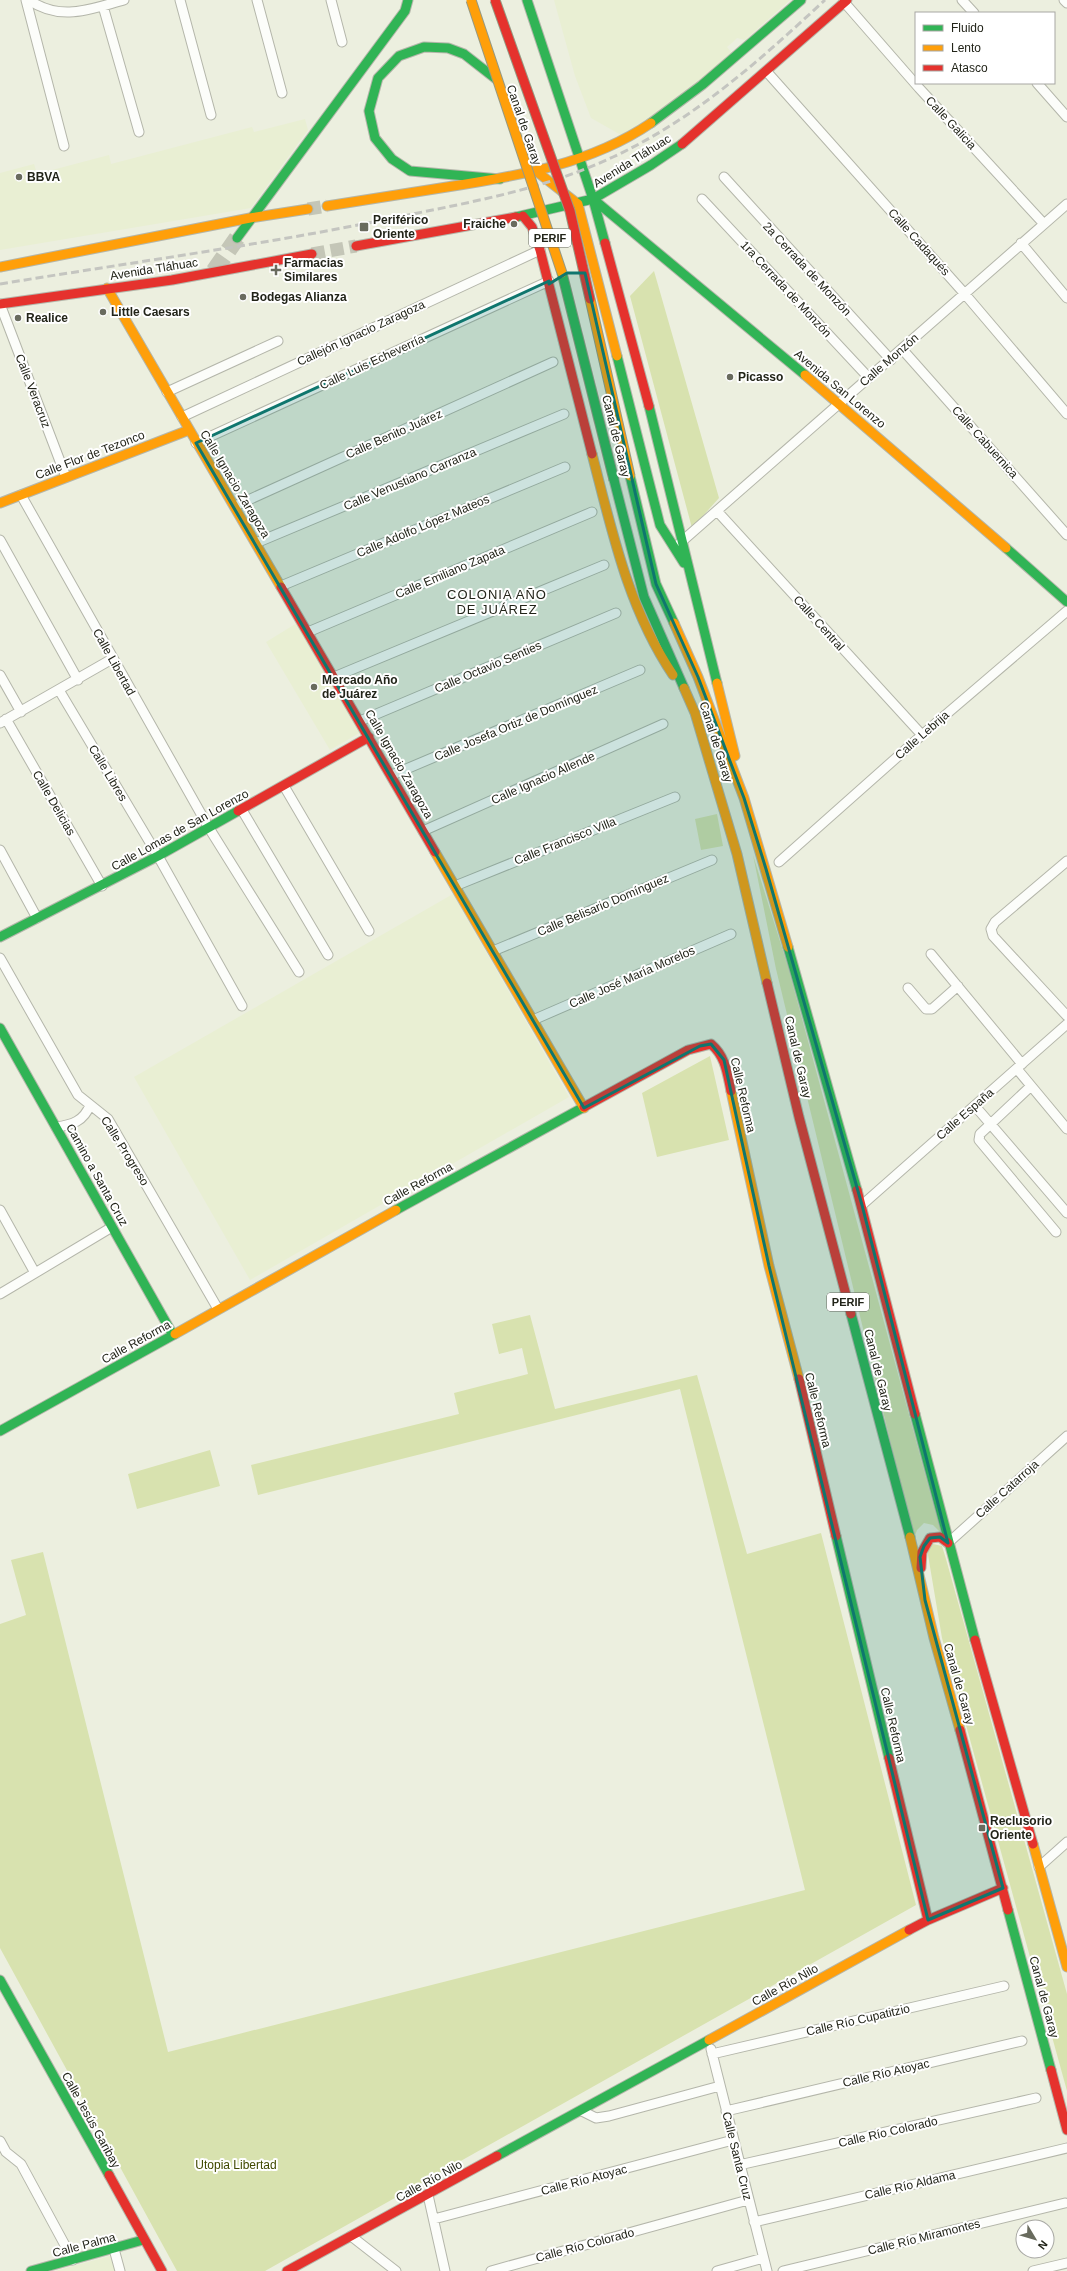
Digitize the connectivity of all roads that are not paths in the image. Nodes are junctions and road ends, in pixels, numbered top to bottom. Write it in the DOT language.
graph roads {
  1 [pos="28,0"];
  2 [pos="124,0"];
  3 [pos="180,0"];
  4 [pos="257,0"];
  5 [pos="331,0"];
  6 [pos="408,0"];
  7 [pos="471,0"];
  8 [pos="495,0"];
  9 [pos="527,0"];
  10 [pos="801,0"];
  11 [pos="962,0"];
  12 [pos="1064,0"];
  13 [pos="846,1"];
  14 [pos="1067,3"];
  15 [pos="103,6"];
  16 [pos="973,12"];
  17 [pos="342,42"];
  18 [pos="767,72"];
  19 [pos="496,79"];
  20 [pos="915,83"];
  21 [pos="916,84"];
  22 [pos="1038,84"];
  23 [pos="282,93"];
  24 [pos="211,115"];
  25 [pos="1067,117"];
  26 [pos="139,132"];
  27 [pos="64,146"];
  28 [pos="579,160"];
  29 [pos="536,172"];
  30 [pos="724,177"];
  31 [pos="500,179"];
  32 [pos="593,199"];
  33 [pos="702,199"];
  34 [pos="578,204"];
  35 [pos="1067,204"];
  36 [pos="327,206"];
  37 [pos="308,209"];
  38 [pos="523,216"];
  39 [pos="250,218"];
  40 [pos="1044,224"];
  41 [pos="237,238"];
  42 [pos="1021,244"];
  43 [pos="356,246"];
  44 [pos="540,250"];
  45 [pos="312,254"];
  46 [pos="0,267"];
  47 [pos="549,281"];
  48 [pos="598,283"];
  49 [pos="107,288"];
  50 [pos="551,291"];
  51 [pos="964,293"];
  52 [pos="1067,298"];
  53 [pos="0,304"];
  54 [pos="278,341"];
  55 [pos="902,349"];
  56 [pos="891,360"];
  57 [pos="553,362"];
  58 [pos="869,378"];
  59 [pos="167,392"];
  60 [pos="839,403"];
  61 [pos="564,414"];
  62 [pos="1067,414"];
  63 [pos="182,417"];
  64 [pos="189,430"];
  65 [pos="196,443"];
  66 [pos="565,467"];
  67 [pos="66,477"];
  68 [pos="21,495"];
  69 [pos="1,500"];
  70 [pos="235,506"];
  71 [pos="717,511"];
  72 [pos="592,512"];
  73 [pos="1067,535"];
  74 [pos="0,540"];
  75 [pos="683,542"];
  76 [pos="256,543"];
  77 [pos="672,544"];
  78 [pos="604,565"];
  79 [pos="689,571"];
  80 [pos="281,586"];
  81 [pos="1067,602"];
  82 [pos="1067,611"];
  83 [pos="616,613"];
  84 [pos="308,632"];
  85 [pos="112,659"];
  86 [pos="640,670"];
  87 [pos="0,675"];
  88 [pos="334,677"];
  89 [pos="78,680"];
  90 [pos="59,690"];
  91 [pos="690,700"];
  92 [pos="21,712"];
  93 [pos="3,721"];
  94 [pos="360,721"];
  95 [pos="664,724"];
  96 [pos="922,735"];
  97 [pos="369,737"];
  98 [pos="392,775"];
  99 [pos="284,786"];
  100 [pos="675,797"];
  101 [pos="744,798"];
  102 [pos="242,810"];
  103 [pos="209,828"];
  104 [pos="423,831"];
  105 [pos="0,850"];
  106 [pos="158,856"];
  107 [pos="712,860"];
  108 [pos="1067,861"];
  109 [pos="779,862"];
  110 [pos="102,886"];
  111 [pos="455,886"];
  112 [pos="37,918"];
  113 [pos="369,931"];
  114 [pos="731,934"];
  115 [pos="0,938"];
  116 [pos="493,951"];
  117 [pos="931,954"];
  118 [pos="328,955"];
  119 [pos="0,958"];
  120 [pos="299,972"];
  121 [pos="958,986"];
  122 [pos="908,988"];
  123 [pos="242,1006"];
  124 [pos="1067,1016"];
  125 [pos="533,1020"];
  126 [pos="1067,1024"];
  127 [pos="0,1028"];
  128 [pos="1020,1066"];
  129 [pos="1030,1086"];
  130 [pos="90,1105"];
  131 [pos="975,1106"];
  132 [pos="584,1108"];
  133 [pos="991,1123"];
  134 [pos="56,1127"];
  135 [pos="1067,1129"];
  136 [pos="862,1205"];
  137 [pos="0,1210"];
  138 [pos="1067,1212"];
  139 [pos="112,1227"];
  140 [pos="1056,1232"];
  141 [pos="35,1273"];
  142 [pos="0,1294"];
  143 [pos="218,1309"];
  144 [pos="173,1334"];
  145 [pos="0,1431"];
  146 [pos="1067,1436"];
  147 [pos="948,1543"];
  148 [pos="925,1595"];
  149 [pos="1067,1842"];
  150 [pos="1038,1867"];
  151 [pos="1003,1888"];
  152 [pos="928,1920"];
  153 [pos="1067,1967"];
  154 [pos="0,1982"];
  155 [pos="1004,1986"];
  156 [pos="709,2040"];
  157 [pos="1022,2041"];
  158 [pos="712,2054"];
  159 [pos="720,2086"];
  160 [pos="1036,2098"];
  161 [pos="726,2110"];
  162 [pos="582,2111"];
  163 [pos="1067,2130"];
  164 [pos="733,2140"];
  165 [pos="0,2141"];
  166 [pos="1067,2148"];
  167 [pos="740,2165"];
  168 [pos="428,2195"];
  169 [pos="748,2200"];
  170 [pos="1065,2203"];
  171 [pos="434,2219"];
  172 [pos="754,2222"];
  173 [pos="351,2236"];
  174 [pos="143,2240"];
  175 [pos="114,2250"];
  176 [pos="763,2258"];
  177 [pos="73,2260"];
  178 [pos="1067,2263"];
  179 [pos="31,2271"];
  180 [pos="120,2271"];
  181 [pos="162,2271"];
  182 [pos="287,2271"];
  183 [pos="396,2271"];
  184 [pos="445,2271"];
  185 [pos="491,2271"];
  186 [pos="717,2271"];
  187 [pos="767,2271"];
  188 [pos="783,2271"];
  189 [pos="1034,2271"];
  1 -- 15 [label="street"];
  1 -- 27 [label="street"];
  2 -- 15 [label="street"];
  3 -- 24 [label="street"];
  4 -- 23 [label="street"];
  5 -- 17 [label="street"];
  6 -- 39 [label="main road"];
  7 -- 19 [label="main road, Canal de Garay / PERIF, bridge"];
  8 -- 101 [label="main road, Canal de Garay / PERIF, bridge"];
  9 -- 28 [label="main road, Canal de Garay"];
  10 -- 28 [label="main road, Avenida Tláhuac"];
  11 -- 16 [label="street"];
  12 -- 14 [label="street"];
  13 -- 18 [label="main road, Avenida Tláhuac"];
  13 -- 20 [label="street, Calle Galicia"];
  15 -- 26 [label="street"];
  18 -- 32 [label="main road, Avenida Tláhuac"];
  18 -- 51 [label="street, Calle Cadaqués"];
  19 -- 31 [label="main road"];
  19 -- 91 [label="main road, Canal de Garay / PERIF, bridge"];
  21 -- 40 [label="street, Calle Galicia"];
  22 -- 25 [label="street"];
  28 -- 29 [label="main road, Avenida Tláhuac"];
  28 -- 32 [label="main road, Canal de Garay"];
  29 -- 31 [label="main road, Avenida Tláhuac"];
  29 -- 34 [label="main road"];
  30 -- 56 [label="street, 2a Cerrada de Monzón"];
  31 -- 36 [label="main road, Avenida Tláhuac"];
  32 -- 34 [label="main road, Avenida Tláhuac"];
  32 -- 60 [label="main road, Avenida San Lorenzo"];
  32 -- 75 [label="main road, Canal de Garay"];
  33 -- 58 [label="street, 1ra Cerrada de Monzón"];
  34 -- 38 [label="main road, Avenida Tláhuac"];
  34 -- 48 [label="main road"];
  35 -- 40 [label="street, Calle Monzón"];
  37 -- 39 [label="main road"];
  38 -- 43 [label="main road, Avenida Tláhuac"];
  38 -- 44 [label="main road"];
  39 -- 41 [label="main road"];
  39 -- 46 [label="main road"];
  40 -- 42 [label="street, Calle Monzón"];
  42 -- 51 [label="street, Calle Monzón"];
  42 -- 52 [label="street"];
  44 -- 47 [label="main road"];
  44 -- 63 [label="street, Callejón Ignacio Zaragoza"];
  45 -- 49 [label="main road, Avenida Tláhuac"];
  47 -- 50 [label="main road"];
  47 -- 65 [label="street, Calle Luis Echeverría"];
  48 -- 50 [label="main road"];
  48 -- 77 [label="main road"];
  49 -- 53 [label="main road, Avenida Tláhuac"];
  49 -- 59 [label="main road, Calle Ignacio Zaragoza"];
  50 -- 91 [label="main road"];
  51 -- 55 [label="street, Calle Monzón"];
  51 -- 62 [label="street, Calle Cadaqués"];
  53 -- 67 [label="street, Calle Veracruz"];
  54 -- 59 [label="street"];
  55 -- 56 [label="street, Calle Monzón"];
  55 -- 73 [label="street, Calle Cabuernica"];
  56 -- 58 [label="street, Calle Monzón"];
  57 -- 70 [label="street, Calle Benito Juárez"];
  58 -- 60 [label="street, Calle Monzón"];
  59 -- 63 [label="main road, Calle Ignacio Zaragoza"];
  60 -- 71 [label="street, Calle Monzón"];
  60 -- 81 [label="main road, Avenida San Lorenzo"];
  61 -- 76 [label="street, Calle Venustiano Carranza"];
  63 -- 64 [label="main road, Calle Ignacio Zaragoza"];
  64 -- 65 [label="main road, Calle Ignacio Zaragoza"];
  64 -- 67 [label="main road, Calle Flor de Tezonco"];
  65 -- 70 [label="main road, Calle Ignacio Zaragoza"];
  66 -- 80 [label="street, Calle Adolfo López Mateos"];
  67 -- 68 [label="main road, Calle Flor de Tezonco"];
  68 -- 69 [label="main road, Calle Flor de Tezonco"];
  68 -- 85 [label="street, Calle Libertad"];
  70 -- 76 [label="main road, Calle Ignacio Zaragoza"];
  71 -- 75 [label="street, Calle Monzón"];
  71 -- 96 [label="street, Calle Central"];
  72 -- 84 [label="street, Calle Emiliano Zapata"];
  74 -- 89 [label="street"];
  75 -- 77 [label="street"];
  75 -- 79 [label="main road, Canal de Garay"];
  76 -- 80 [label="main road, Calle Ignacio Zaragoza"];
  77 -- 79 [label="main road"];
  78 -- 88 [label="street"];
  79 -- 101 [label="main road, Canal de Garay"];
  80 -- 84 [label="main road, Calle Ignacio Zaragoza"];
  82 -- 96 [label="street, Calle Lebrija"];
  83 -- 94 [label="street, Calle Octavio Senties"];
  84 -- 88 [label="main road, Calle Ignacio Zaragoza"];
  85 -- 89 [label="street"];
  85 -- 103 [label="street, Calle Libertad"];
  86 -- 98 [label="street, Calle Josefa Ortiz de Domínguez"];
  87 -- 92 [label="street"];
  88 -- 94 [label="main road, Calle Ignacio Zaragoza"];
  89 -- 90 [label="street"];
  90 -- 92 [label="street"];
  90 -- 106 [label="street, Calle Libres"];
  91 -- 148 [label="main road, Canal de Garay / PERIF"];
  92 -- 93 [label="street"];
  93 -- 110 [label="street, Calle Delicias"];
  94 -- 97 [label="main road, Calle Ignacio Zaragoza"];
  95 -- 104 [label="street, Calle Ignacio Allende"];
  96 -- 109 [label="street, Calle Lebrija"];
  97 -- 98 [label="main road, Calle Ignacio Zaragoza"];
  97 -- 99 [label="main road, Calle Lomas de San Lorenzo"];
  98 -- 104 [label="main road, Calle Ignacio Zaragoza"];
  99 -- 102 [label="main road, Calle Lomas de San Lorenzo"];
  99 -- 113 [label="street"];
  100 -- 111 [label="street, Calle Francisco Villa"];
  101 -- 136 [label="main road, Canal de Garay / PERIF"];
  102 -- 103 [label="main road, Calle Lomas de San Lorenzo"];
  102 -- 118 [label="street"];
  103 -- 106 [label="main road, Calle Lomas de San Lorenzo"];
  103 -- 120 [label="street, Calle Libertad"];
  104 -- 111 [label="main road, Calle Ignacio Zaragoza"];
  105 -- 112 [label="street"];
  106 -- 110 [label="main road, Calle Lomas de San Lorenzo"];
  106 -- 123 [label="street, Calle Libres"];
  107 -- 116 [label="street, Calle Belisario Domínguez"];
  108 -- 124 [label="street"];
  110 -- 112 [label="main road, Calle Lomas de San Lorenzo"];
  111 -- 116 [label="main road, Calle Ignacio Zaragoza"];
  112 -- 115 [label="main road, Calle Lomas de San Lorenzo"];
  114 -- 125 [label="street, Calle José María Morelos"];
  116 -- 125 [label="main road, Calle Ignacio Zaragoza"];
  117 -- 121 [label="street"];
  119 -- 130 [label="street, Calle Progreso"];
  121 -- 122 [label="street"];
  121 -- 128 [label="street"];
  125 -- 132 [label="main road, Calle Ignacio Zaragoza"];
  126 -- 128 [label="street, Calle España"];
  127 -- 134 [label="main road, Camino a Santa Cruz"];
  128 -- 129 [label="street"];
  128 -- 131 [label="street, Calle España"];
  129 -- 133 [label="street"];
  129 -- 135 [label="street"];
  130 -- 134 [label="street"];
  130 -- 143 [label="street, Calle Progreso"];
  131 -- 133 [label="street"];
  131 -- 136 [label="street, Calle España"];
  132 -- 143 [label="main road, Calle Reforma"];
  132 -- 152 [label="main road, Calle Reforma"];
  133 -- 138 [label="street"];
  133 -- 140 [label="street"];
  134 -- 139 [label="main road, Camino a Santa Cruz"];
  136 -- 147 [label="main road, Canal de Garay / PERIF"];
  137 -- 141 [label="street"];
  139 -- 141 [label="street"];
  139 -- 144 [label="main road, Camino a Santa Cruz"];
  141 -- 142 [label="street"];
  143 -- 144 [label="main road, Calle Reforma"];
  144 -- 145 [label="main road, Calle Reforma"];
  146 -- 147 [label="street, Calle Catarroja"];
  147 -- 148 [label="main road"];
  147 -- 150 [label="main road, Canal de Garay / PERIF"];
  148 -- 151 [label="main road, Canal de Garay / PERIF"];
  149 -- 150 [label="street"];
  150 -- 153 [label="main road, Canal de Garay / PERIF"];
  151 -- 152 [label="main road, Calle Río Nilo"];
  151 -- 163 [label="main road, Canal de Garay / PERIF"];
  152 -- 156 [label="main road, Calle Río Nilo"];
  154 -- 174 [label="main road, Calle Jesús Garibay"];
  155 -- 158 [label="street, Calle Río Cupatitzio"];
  156 -- 158 [label="street, Calle Santa Cruz"];
  156 -- 162 [label="main road, Calle Río Nilo"];
  157 -- 161 [label="street, Calle Río Atoyac"];
  158 -- 159 [label="street, Calle Santa Cruz"];
  159 -- 161 [label="street, Calle Santa Cruz"];
  159 -- 162 [label="street"];
  160 -- 167 [label="street, Calle Río Colorado"];
  161 -- 164 [label="street, Calle Santa Cruz"];
  162 -- 168 [label="main road, Calle Río Nilo"];
  164 -- 167 [label="street, Calle Santa Cruz"];
  164 -- 171 [label="street, Calle Río Atoyac"];
  165 -- 177 [label="street"];
  166 -- 172 [label="street, Calle Río Aldama"];
  167 -- 169 [label="street, Calle Santa Cruz"];
  168 -- 171 [label="street"];
  168 -- 173 [label="main road, Calle Río Nilo"];
  169 -- 172 [label="street, Calle Santa Cruz"];
  169 -- 185 [label="street, Calle Río Colorado"];
  170 -- 188 [label="street, Calle Río Miramontes"];
  171 -- 184 [label="street"];
  172 -- 176 [label="street, Calle Santa Cruz"];
  173 -- 182 [label="main road, Calle Río Nilo"];
  173 -- 183 [label="street"];
  174 -- 175 [label="main road, Calle Palma"];
  174 -- 181 [label="main road, Calle Jesús Garibay"];
  175 -- 177 [label="main road, Calle Palma"];
  175 -- 180 [label="street"];
  176 -- 186 [label="street"];
  176 -- 187 [label="street, Calle Santa Cruz"];
  177 -- 179 [label="main road, Calle Palma"];
  178 -- 189 [label="street"];
}
